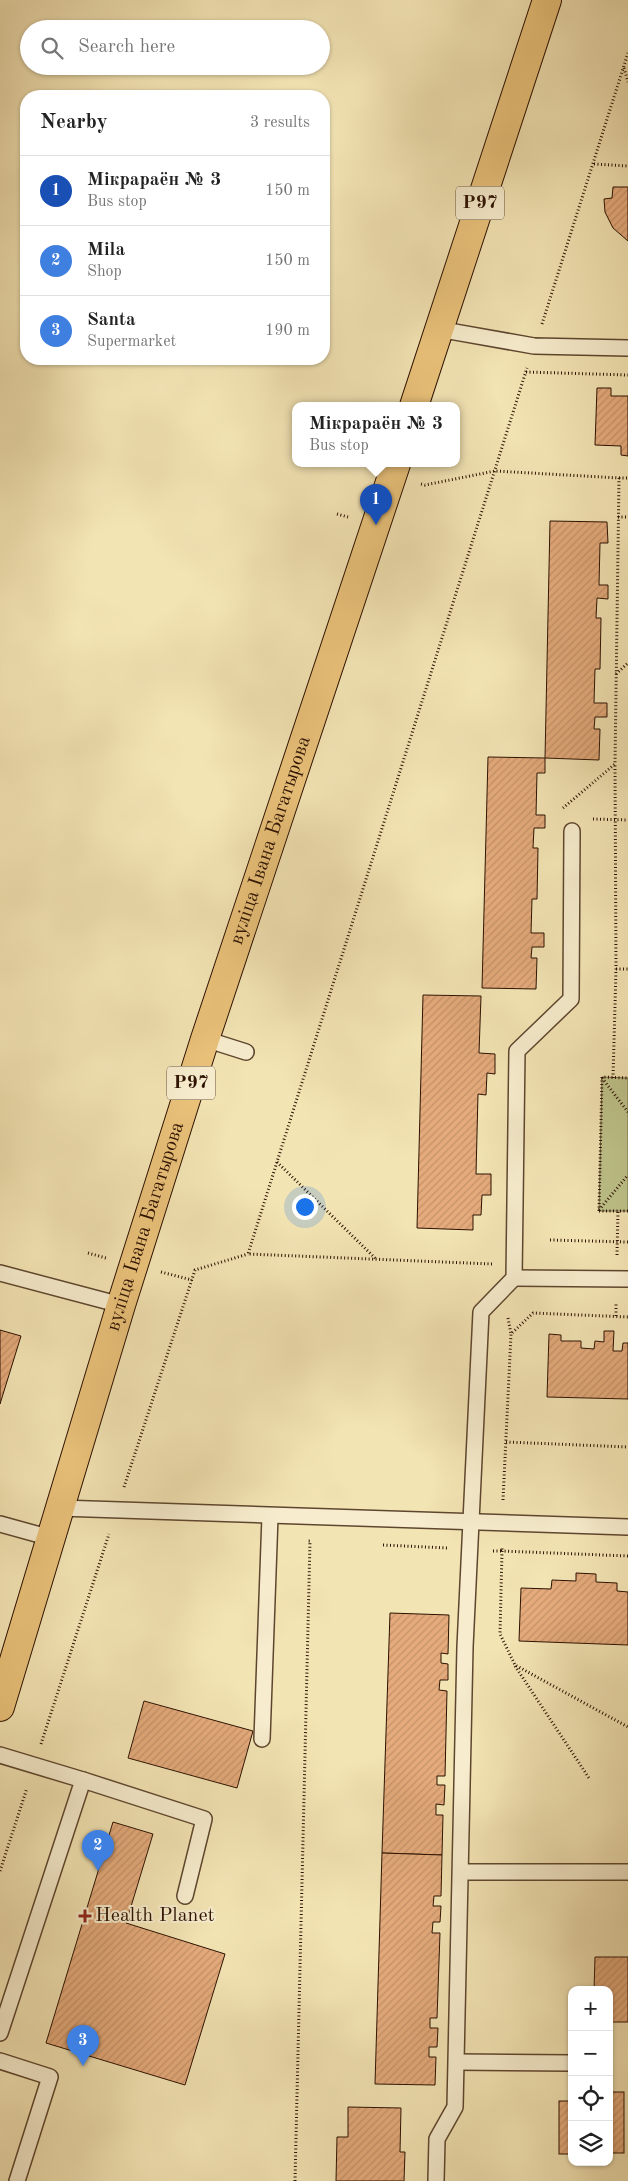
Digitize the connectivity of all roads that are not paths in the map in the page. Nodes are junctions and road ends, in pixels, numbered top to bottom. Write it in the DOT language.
graph roads {
  1 [pos="547,0"];
  2 [pos="438,329"];
  3 [pos="628,348"];
  4 [pos="415,402"];
  5 [pos="395,467"];
  6 [pos="572,831"];
  7 [pos="205,1039"];
  8 [pos="246,1052"];
  9 [pos="0,1273"];
  10 [pos="514,1278"];
  11 [pos="628,1279"];
  12 [pos="120,1305"];
  13 [pos="60,1508"];
  14 [pos="270,1516"];
  15 [pos="471,1523"];
  16 [pos="0,1524"];
  17 [pos="628,1527"];
  18 [pos="51,1538"];
  19 [pos="0,1708"];
  20 [pos="262,1739"];
  21 [pos="0,1755"];
  22 [pos="83,1780"];
  23 [pos="460,1872"];
  24 [pos="628,1872"];
  25 [pos="185,1896"];
  26 [pos="0,2032"];
  27 [pos="0,2061"];
  28 [pos="457,2062"];
  29 [pos="568,2063"];
  30 [pos="17,2181"];
  31 [pos="436,2181"];
  1 -- 2 [label="main road, Р97"];
  2 -- 3 [label="lane"];
  2 -- 4 [label="main road, Р97"];
  5 -- 7 [label="main road, вуліца Івана Багатырова / Р97"];
  6 -- 10 [label="lane"];
  7 -- 8 [label="lane"];
  7 -- 12 [label="main road, вуліца Івана Багатырова / Р97"];
  9 -- 12 [label="lane"];
  10 -- 11 [label="lane"];
  10 -- 15 [label="lane"];
  12 -- 13 [label="main road, вуліца Івана Багатырова / Р97"];
  13 -- 14 [label="lane"];
  13 -- 18 [label="main road, вуліца Івана Багатырова / Р97"];
  14 -- 15 [label="lane"];
  14 -- 20 [label="lane"];
  15 -- 17 [label="lane"];
  15 -- 23 [label="lane"];
  16 -- 18 [label="lane"];
  18 -- 19 [label="main road, вуліца Івана Багатырова / Р97"];
  21 -- 22 [label="lane"];
  22 -- 25 [label="lane"];
  22 -- 26 [label="lane"];
  23 -- 24 [label="lane"];
  23 -- 28 [label="lane"];
  27 -- 30 [label="lane"];
  28 -- 29 [label="lane"];
  28 -- 31 [label="lane"];
}
